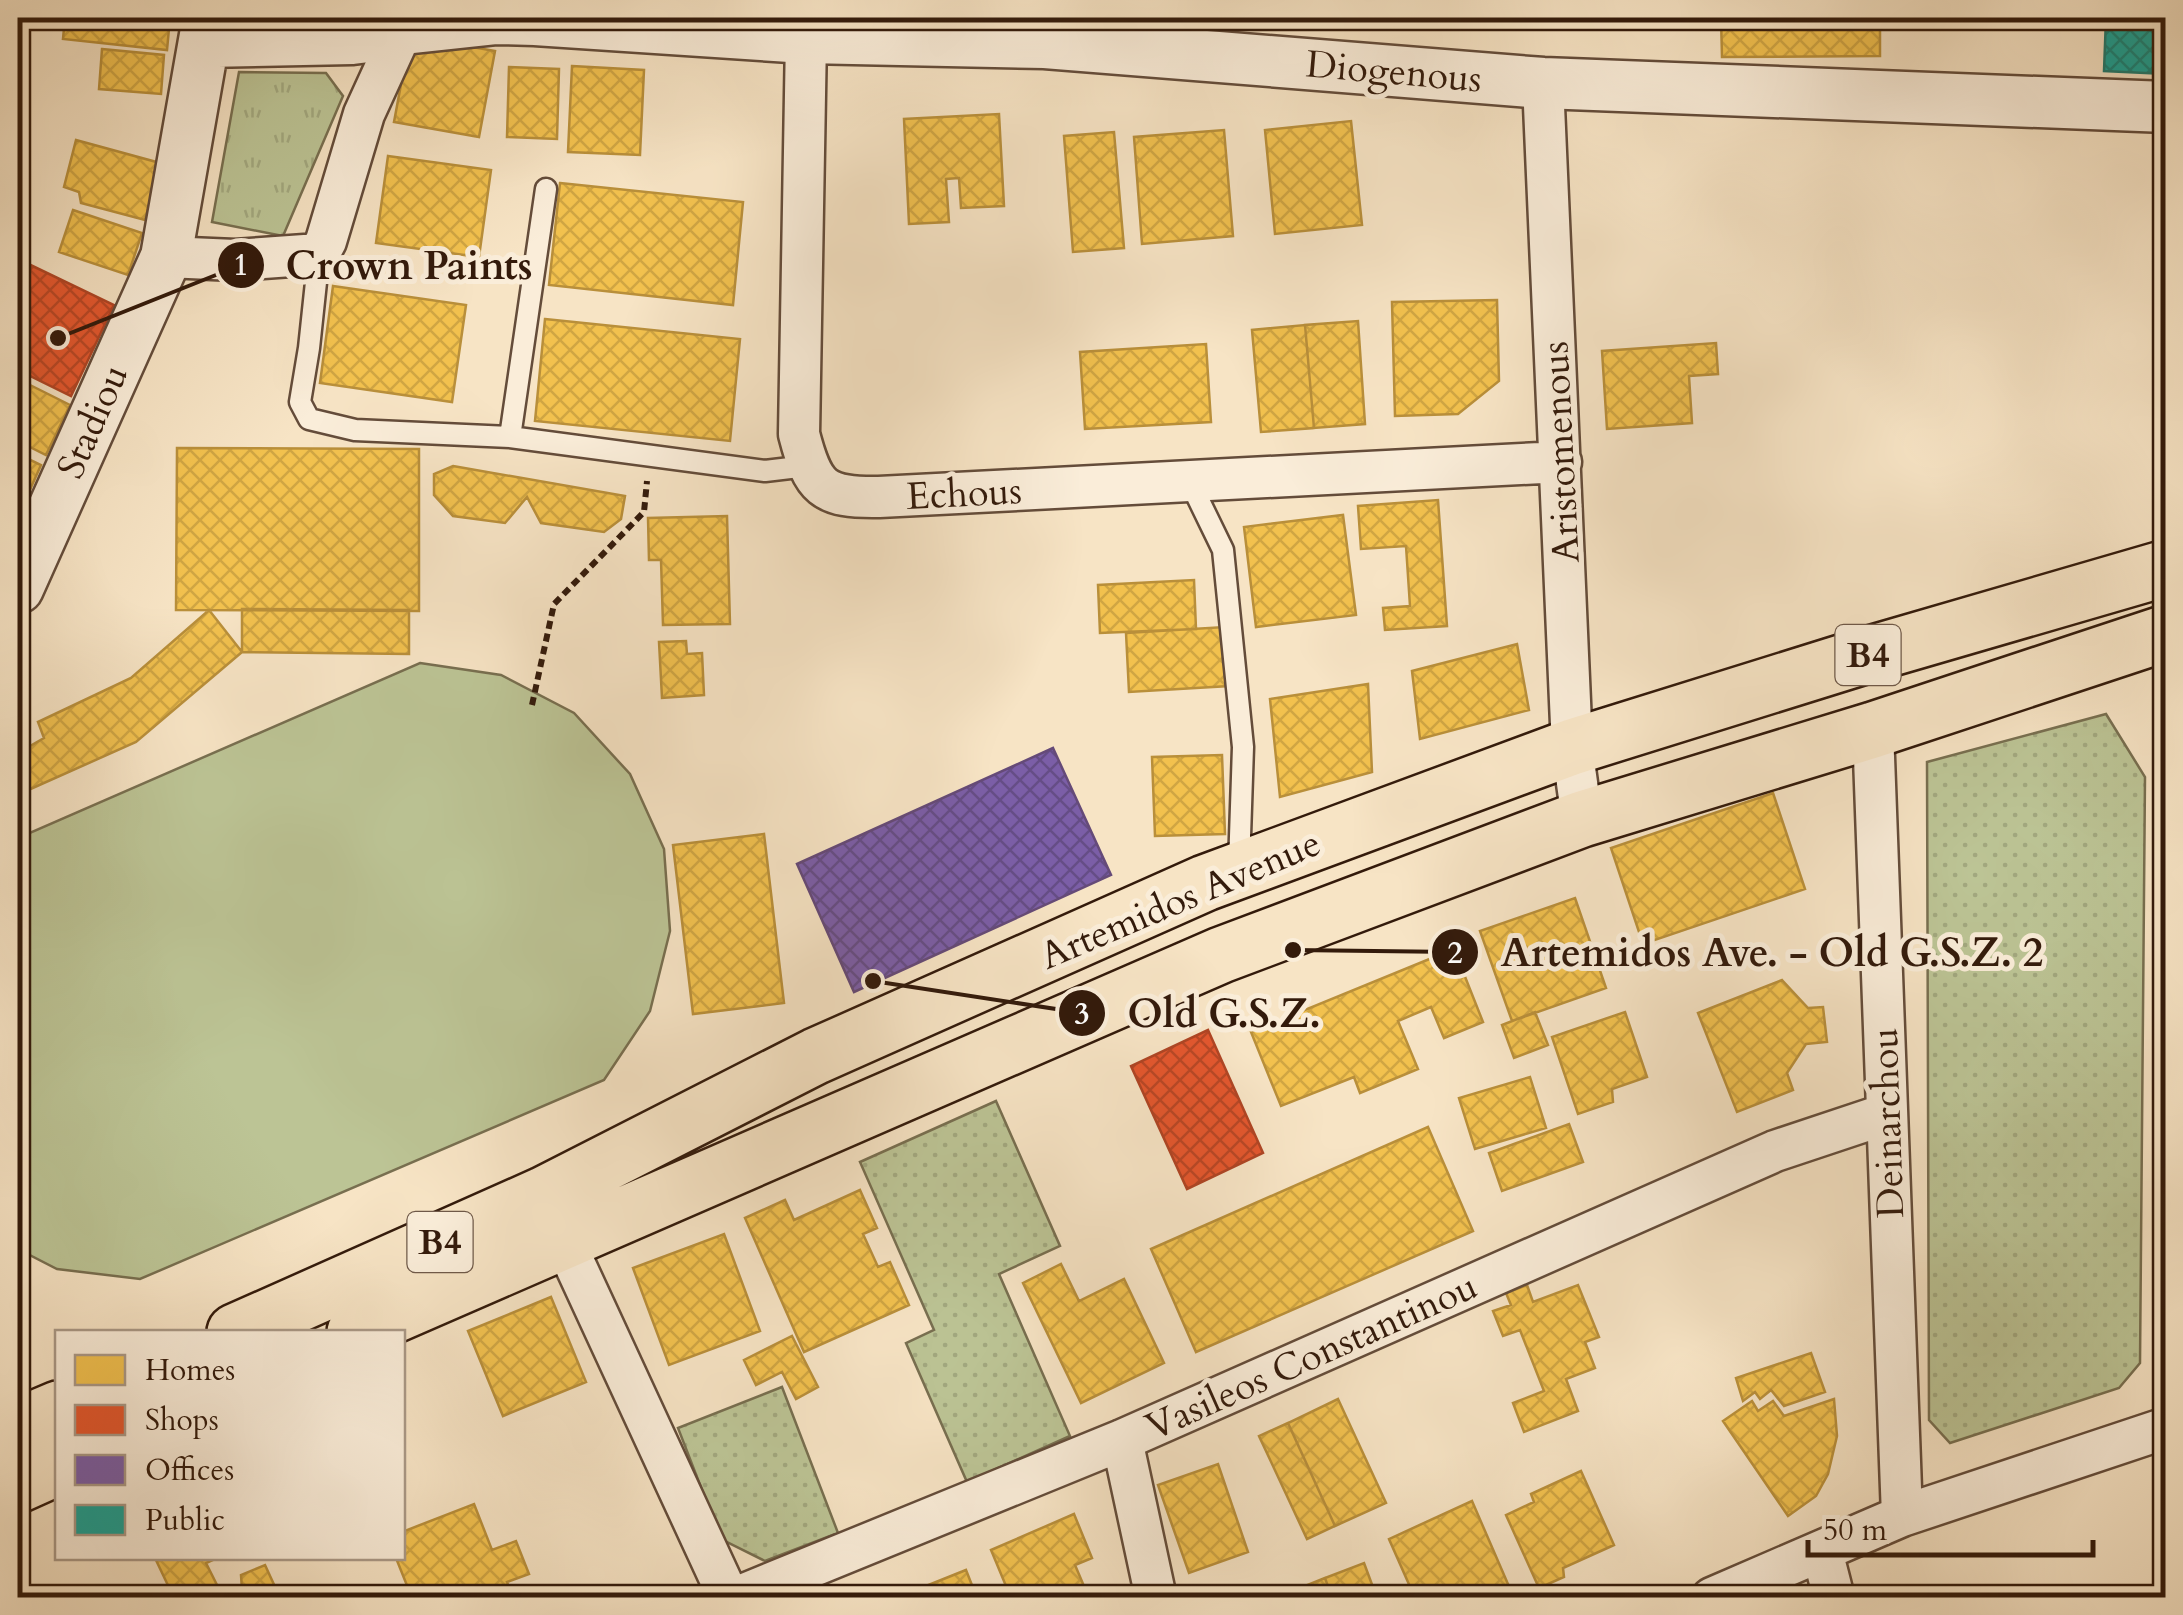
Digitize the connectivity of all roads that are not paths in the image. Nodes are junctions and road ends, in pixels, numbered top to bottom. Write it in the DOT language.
graph roads {
  1 [pos="406,23"];
  2 [pos="206,30"];
  3 [pos="806,38"];
  4 [pos="1543,83"];
  5 [pos="2166,107"];
  6 [pos="546,188"];
  7 [pos="319,254"];
  8 [pos="166,257"];
  9 [pos="510,437"];
  10 [pos="1561,462"];
  11 [pos="808,466"];
  12 [pos="1190,482"];
  13 [pos="2166,568"];
  14 [pos="18,588"];
  15 [pos="2166,633"];
  16 [pos="1873,730"];
  17 [pos="1572,747"];
  18 [pos="1582,820"];
  19 [pos="1238,871"];
  20 [pos="1886,1114"];
  21 [pos="554,1218"];
  22 [pos="241,1330"];
  23 [pos="358,1330"];
  24 [pos="55,1409"];
  25 [pos="18,1426"];
  26 [pos="2166,1428"];
  27 [pos="1122,1440"];
  28 [pos="55,1468"];
  29 [pos="18,1485"];
  30 [pos="1902,1516"];
  31 [pos="1822,1551"];
  32 [pos="732,1598"];
  33 [pos="1156,1598"];
  34 [pos="1712,1598"];
  35 [pos="1834,1598"];
  1 -- 2 [label="street, Diogenous"];
  1 -- 3 [label="street, Diogenous"];
  1 -- 7 [label="street"];
  2 -- 8 [label="street, Stadiou"];
  3 -- 4 [label="street, Diogenous"];
  3 -- 11 [label="street"];
  4 -- 5 [label="street, Diogenous"];
  4 -- 10 [label="street, Aristomenous"];
  6 -- 9 [label="lane"];
  7 -- 8 [label="street"];
  7 -- 9 [label="lane"];
  8 -- 14 [label="street, Stadiou"];
  9 -- 11 [label="lane"];
  10 -- 12 [label="street, Echous"];
  10 -- 17 [label="street, Aristomenous"];
  11 -- 12 [label="street, Echous"];
  12 -- 19 [label="lane"];
  13 -- 17 [label="main road, Artemidos Avenue / B4"];
  15 -- 16 [label="main road, Artemidos Avenue / B4"];
  16 -- 18 [label="main road, Artemidos Avenue / B4"];
  16 -- 20 [label="street, Deinarchou"];
  17 -- 18 [label="street, Aristomenous"];
  17 -- 19 [label="main road, Artemidos Avenue / B4"];
  18 -- 21 [label="main road, Artemidos Avenue / B4"];
  19 -- 21 [label="main road, Artemidos Avenue / B4"];
  20 -- 27 [label="street, Vasileos Constantinou"];
  20 -- 30 [label="street, Deinarchou"];
  21 -- 22 [label="main road, Artemidos Avenue / B4"];
  21 -- 23 [label="main road, Artemidos Avenue / B4"];
  21 -- 32 [label="street"];
  24 -- 25 [label="main road"];
  26 -- 30 [label="street"];
  27 -- 32 [label="street, Vasileos Constantinou"];
  27 -- 33 [label="street"];
  28 -- 29 [label="main road"];
  30 -- 31 [label="street"];
  31 -- 34 [label="street"];
  31 -- 35 [label="street"];
}
